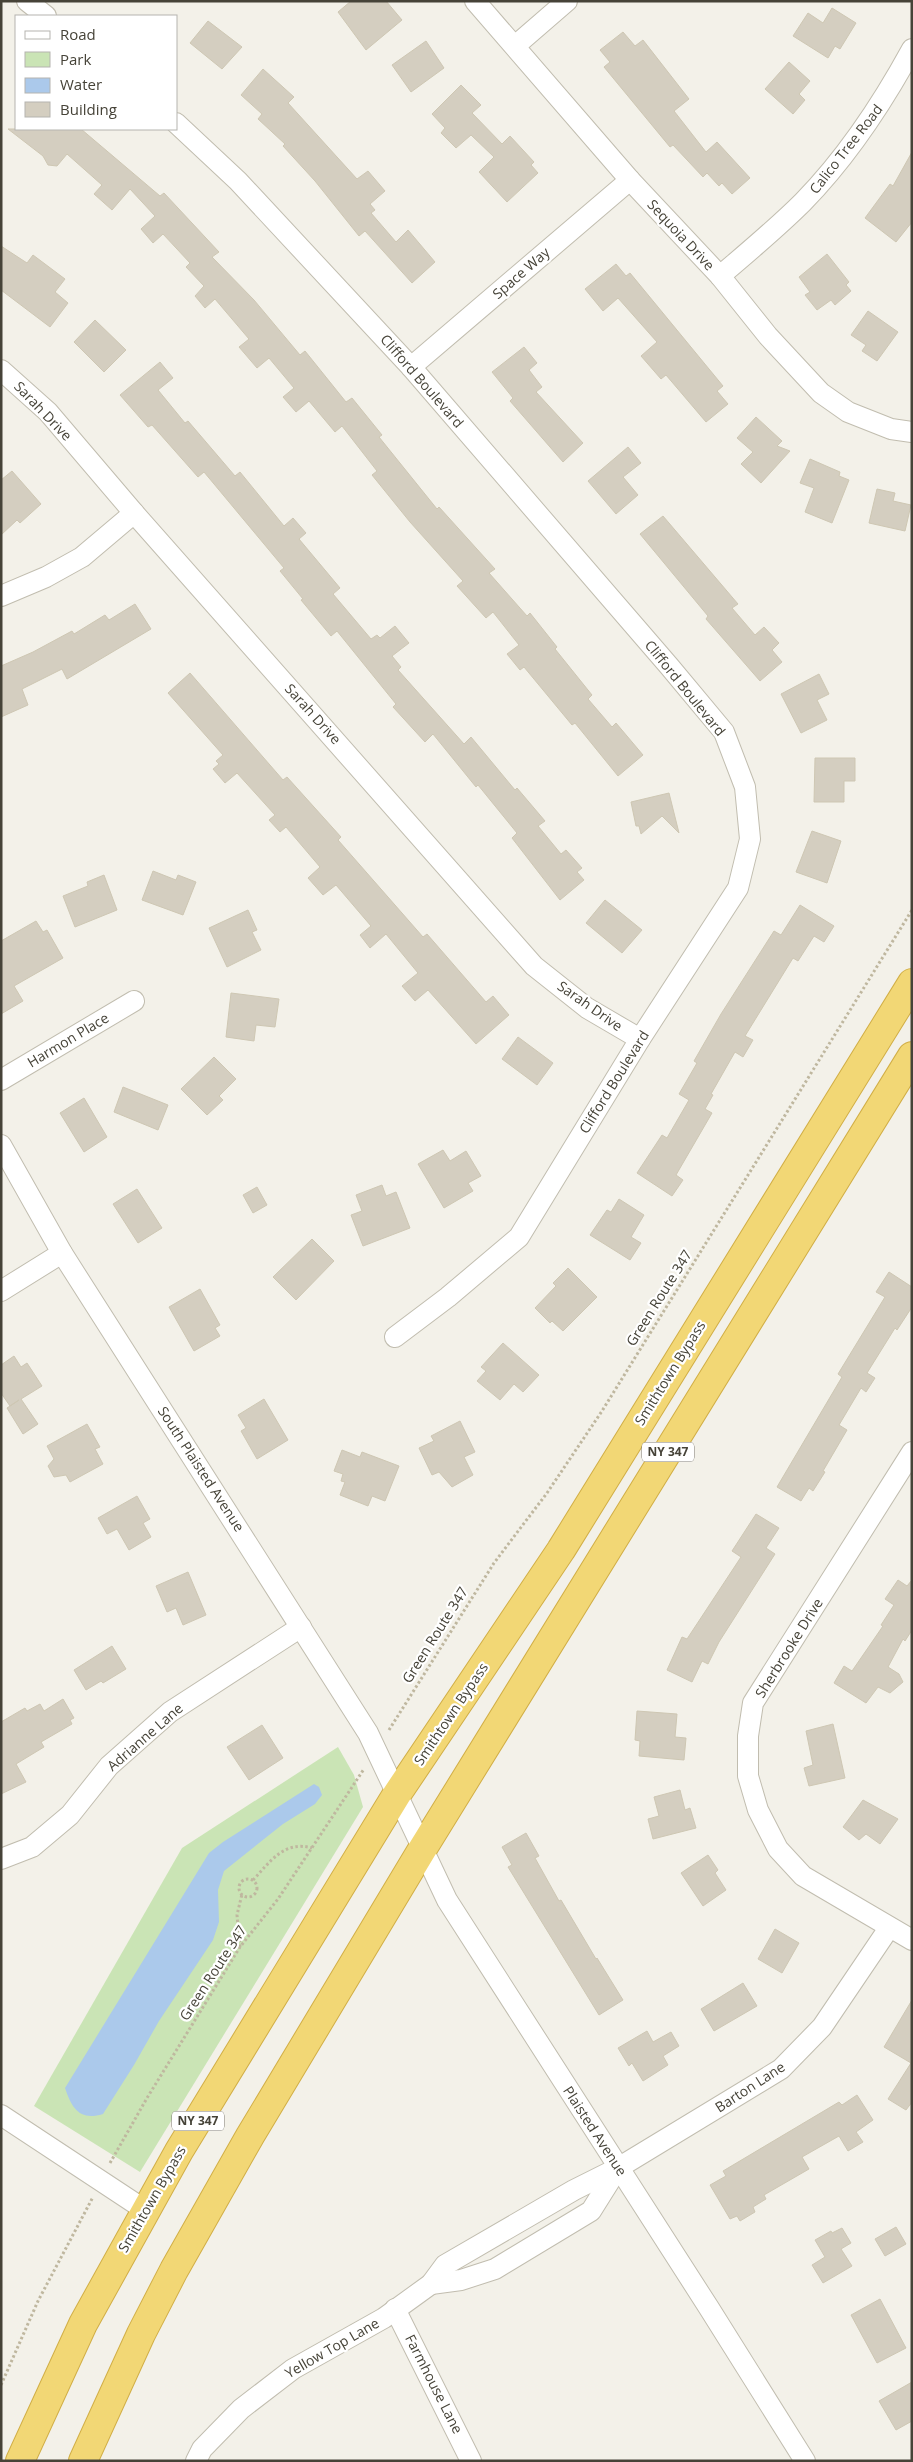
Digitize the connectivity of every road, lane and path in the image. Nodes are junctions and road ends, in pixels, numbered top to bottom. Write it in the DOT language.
graph roads {
  1 [pos="27,1"];
  2 [pos="474,1"];
  3 [pos="567,1"];
  4 [pos="45,15"];
  5 [pos="516,46"];
  6 [pos="912,49"];
  7 [pos="178,125"];
  8 [pos="630,180"];
  9 [pos="720,276"];
  10 [pos="411,367"];
  11 [pos="1,370"];
  12 [pos="912,432"];
  13 [pos="134,513"];
  14 [pos="1,596"];
  15 [pos="912,910"];
  16 [pos="912,983"];
  17 [pos="134,1001"];
  18 [pos="640,1039"];
  19 [pos="912,1056"];
  20 [pos="1,1080"];
  21 [pos="1,1145"];
  22 [pos="62,1253"];
  23 [pos="1,1291"];
  24 [pos="395,1337"];
  25 [pos="912,1452"];
  26 [pos="301,1627"];
  27 [pos="376,1749"];
  28 [pos="397,1794"];
  29 [pos="312,1848"];
  30 [pos="423,1848"];
  31 [pos="1,1859"];
  32 [pos="253,1880"];
  33 [pos="242,1894"];
  34 [pos="889,1928"];
  35 [pos="912,1940"];
  36 [pos="240,1947"];
  37 [pos="1,2115"];
  38 [pos="618,2168"];
  39 [pos="101,2181"];
  40 [pos="145,2210"];
  41 [pos="538,2211"];
  42 [pos="551,2235"];
  43 [pos="432,2284"];
  44 [pos="396,2309"];
  45 [pos="1,2386"];
  46 [pos="20,2461"];
  47 [pos="83,2461"];
  48 [pos="196,2461"];
  49 [pos="472,2461"];
  50 [pos="805,2461"];
  1 -- 4 [label="street"];
  2 -- 5 [label="street, Sequoia Drive"];
  3 -- 5 [label="street"];
  5 -- 8 [label="street, Sequoia Drive"];
  6 -- 9 [label="street, Calico Tree Road"];
  7 -- 10 [label="street, Clifford Boulevard"];
  8 -- 9 [label="street, Sequoia Drive"];
  8 -- 10 [label="street, Space Way"];
  9 -- 12 [label="street, Sequoia Drive"];
  10 -- 18 [label="street, Clifford Boulevard"];
  11 -- 13 [label="street, Sarah Drive"];
  13 -- 14 [label="street"];
  13 -- 18 [label="street, Sarah Drive"];
  15 -- 27 [label="path, Green Route 347"];
  16 -- 28 [label="highway, Smithtown Bypass / NY 347"];
  17 -- 20 [label="street, Harmon Place"];
  18 -- 24 [label="street, Clifford Boulevard"];
  19 -- 30 [label="highway, NY 347"];
  21 -- 22 [label="street, South Plaisted Avenue"];
  22 -- 23 [label="street"];
  22 -- 26 [label="street, South Plaisted Avenue"];
  25 -- 34 [label="street, Sherbrooke Drive"];
  26 -- 27 [label="street, South Plaisted Avenue"];
  26 -- 31 [label="street, Adrianne Lane"];
  27 -- 28 [label="street, South Plaisted Avenue"];
  27 -- 29 [label="path, Green Route 347"];
  28 -- 30 [label="street, Plaisted Avenue"];
  28 -- 40 [label="highway, Smithtown Bypass / NY 347"];
  29 -- 32 [label="path"];
  29 -- 36 [label="path, Green Route 347"];
  30 -- 38 [label="street, Plaisted Avenue"];
  30 -- 47 [label="highway, NY 347"];
  32 -- 33 [label="path"];
  32 -- 33 [label="path"];
  33 -- 36 [label="path"];
  34 -- 35 [label="street, Sherbrooke Drive"];
  34 -- 38 [label="street, Barton Lane"];
  36 -- 39 [label="path, Green Route 347"];
  37 -- 39 [label="street"];
  38 -- 41 [label="street, Yellow Top Lane"];
  38 -- 42 [label="street, Yellow Top Lane"];
  38 -- 50 [label="street, Plaisted Avenue"];
  39 -- 40 [label="street"];
  39 -- 45 [label="path, Green Route 347"];
  40 -- 46 [label="highway, Smithtown Bypass / NY 347"];
  41 -- 42 [label="street"];
  41 -- 43 [label="street, Yellow Top Lane"];
  42 -- 43 [label="street, Yellow Top Lane"];
  43 -- 44 [label="street, Yellow Top Lane"];
  44 -- 48 [label="street, Yellow Top Lane"];
  44 -- 49 [label="street, Farmhouse Lane"];
}
